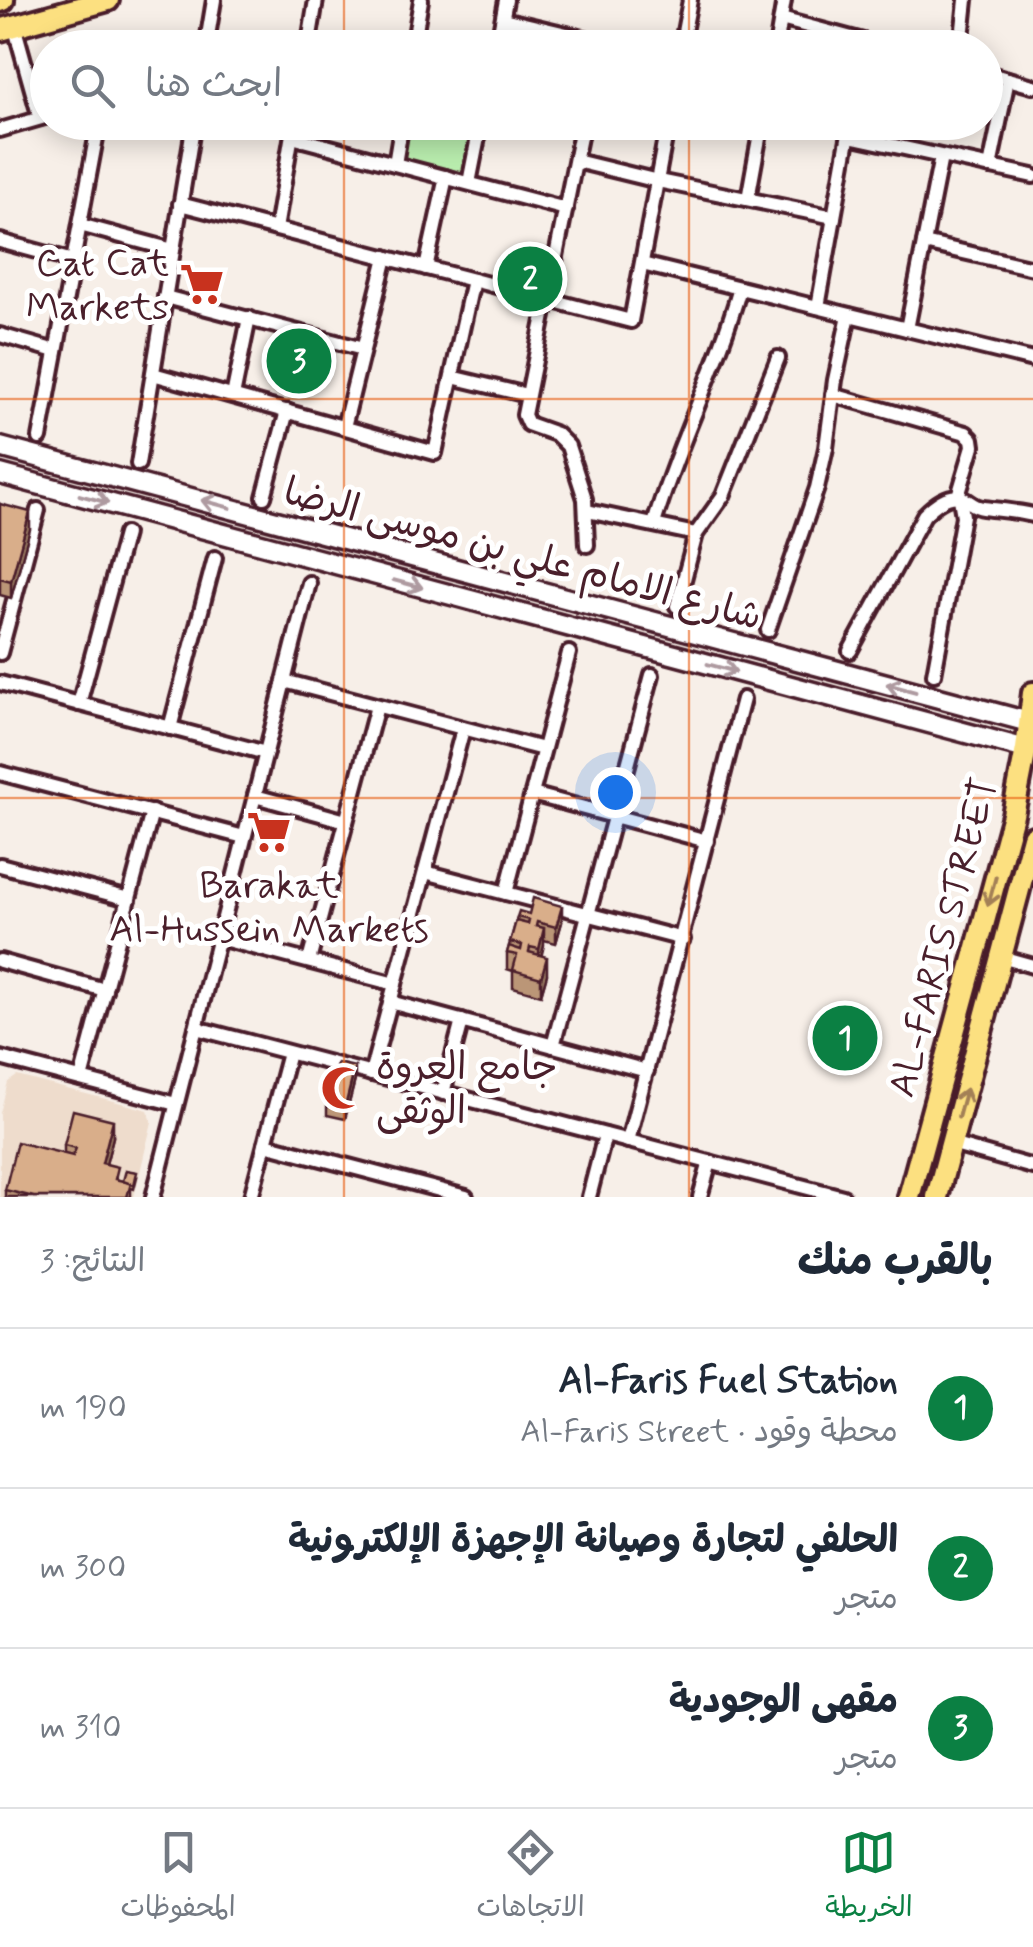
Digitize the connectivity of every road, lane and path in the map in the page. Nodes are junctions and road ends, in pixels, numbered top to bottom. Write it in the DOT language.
graph roads {
  1 [pos="104,0"];
  2 [pos="214,0"];
  3 [pos="316,0"];
  4 [pos="421,0"];
  5 [pos="506,0"];
  6 [pos="690,0"];
  7 [pos="784,0"];
  8 [pos="966,0"];
  9 [pos="781,18"];
  10 [pos="503,20"];
  11 [pos="7,28"];
  12 [pos="209,30"];
  13 [pos="311,30"];
  14 [pos="417,30"];
  15 [pos="501,30"];
  16 [pos="543,30"];
  17 [pos="684,30"];
  18 [pos="779,30"];
  19 [pos="820,30"];
  20 [pos="963,30"];
  21 [pos="1003,78"];
  22 [pos="1008,79"];
  23 [pos="30,84"];
  24 [pos="1033,86"];
  25 [pos="1003,103"];
  26 [pos="30,122"];
  27 [pos="0,130"];
  28 [pos="96,140"];
  29 [pos="191,140"];
  30 [pos="291,140"];
  31 [pos="323,140"];
  32 [pos="399,140"];
  33 [pos="477,140"];
  34 [pos="580,140"];
  35 [pos="665,140"];
  36 [pos="759,140"];
  37 [pos="848,140"];
  38 [pos="887,140"];
  39 [pos="996,140"];
  40 [pos="941,156"];
  41 [pos="576,161"];
  42 [pos="396,164"];
  43 [pos="990,167"];
  44 [pos="1033,176"];
  45 [pos="446,178"];
  46 [pos="658,181"];
  47 [pos="469,183"];
  48 [pos="748,199"];
  49 [pos="180,204"];
  50 [pos="566,209"];
  51 [pos="834,218"];
  52 [pos="80,225"];
  53 [pos="276,229"];
  54 [pos="0,241"];
  55 [pos="924,243"];
  56 [pos="173,250"];
  57 [pos="386,258"];
  58 [pos="73,262"];
  59 [pos="642,264"];
  60 [pos="426,268"];
  61 [pos="1033,268"];
  62 [pos="473,280"];
  63 [pos="740,288"];
  64 [pos="166,298"];
  65 [pos="546,298"];
  66 [pos="818,307"];
  67 [pos="849,315"];
  68 [pos="249,318"];
  69 [pos="907,329"];
  70 [pos="0,336"];
  71 [pos="364,349"];
  72 [pos="56,351"];
  73 [pos="778,358"];
  74 [pos="1033,360"];
  75 [pos="153,374"];
  76 [pos="452,377"];
  77 [pos="527,395"];
  78 [pos="832,395"];
  79 [pos="233,396"];
  80 [pos="287,411"];
  81 [pos="344,428"];
  82 [pos="40,438"];
  83 [pos="0,446"];
  84 [pos="138,464"];
  85 [pos="0,474"];
  86 [pos="264,497"];
  87 [pos="960,497"];
  88 [pos="38,510"];
  89 [pos="587,512"];
  90 [pos="1033,515"];
  91 [pos="654,524"];
  92 [pos="125,534"];
  93 [pos="696,534"];
  94 [pos="588,545"];
  95 [pos="215,558"];
  96 [pos="309,583"];
  97 [pos="6,606"];
  98 [pos="676,606"];
  99 [pos="768,630"];
  100 [pos="569,652"];
  101 [pos="850,652"];
  102 [pos="0,653"];
  103 [pos="934,674"];
  104 [pos="652,675"];
  105 [pos="284,682"];
  106 [pos="0,684"];
  107 [pos="1033,694"];
  108 [pos="743,700"];
  109 [pos="79,704"];
  110 [pos="377,706"];
  111 [pos="966,706"];
  112 [pos="1031,723"];
  113 [pos="170,728"];
  114 [pos="463,728"];
  115 [pos="959,732"];
  116 [pos="543,750"];
  117 [pos="1029,750"];
  118 [pos="266,753"];
  119 [pos="0,772"];
  120 [pos="532,794"];
  121 [pos="255,796"];
  122 [pos="152,812"];
  123 [pos="614,816"];
  124 [pos="346,821"];
  125 [pos="244,837"];
  126 [pos="1033,837"];
  127 [pos="707,842"];
  128 [pos="0,865"];
  129 [pos="425,872"];
  130 [pos="1028,872"];
  131 [pos="506,893"];
  132 [pos="129,899"];
  133 [pos="588,914"];
  134 [pos="219,938"];
  135 [pos="683,939"];
  136 [pos="1001,957"];
  137 [pos="0,961"];
  138 [pos="309,961"];
  139 [pos="1033,966"];
  140 [pos="395,984"];
  141 [pos="105,990"];
  142 [pos="390,1002"];
  143 [pos="462,1021"];
  144 [pos="196,1028"];
  145 [pos="553,1046"];
  146 [pos="289,1053"];
  147 [pos="0,1059"];
  148 [pos="647,1071"];
  149 [pos="371,1074"];
  150 [pos="81,1079"];
  151 [pos="443,1093"];
  152 [pos="176,1104"];
  153 [pos="605,1135"];
  154 [pos="628,1141"];
  155 [pos="265,1144"];
  156 [pos="951,1144"];
  157 [pos="710,1162"];
  158 [pos="1033,1167"];
  159 [pos="796,1191"];
  160 [pos="153,1197"];
  161 [pos="250,1197"];
  162 [pos="466,1197"];
  163 [pos="589,1197"];
  164 [pos="700,1197"];
  165 [pos="843,1197"];
  166 [pos="909,1197"];
  167 [pos="938,1197"];
  1 -- 11 [label="main road"];
  2 -- 12 [label="street"];
  3 -- 13 [label="street"];
  4 -- 14 [label="street"];
  5 -- 10 [label="street"];
  6 -- 17 [label="street"];
  7 -- 9 [label="street"];
  8 -- 20 [label="street"];
  9 -- 18 [label="street"];
  9 -- 19 [label="street"];
  10 -- 15 [label="street"];
  10 -- 16 [label="street"];
  11 -- 23 [label="street"];
  21 -- 22 [label="street"];
  22 -- 24 [label="street"];
  22 -- 25 [label="street"];
  26 -- 27 [label="street"];
  28 -- 52 [label="street"];
  29 -- 49 [label="street"];
  30 -- 53 [label="street"];
  31 -- 42 [label="street"];
  32 -- 42 [label="street"];
  33 -- 47 [label="street"];
  34 -- 41 [label="street"];
  35 -- 46 [label="street"];
  36 -- 48 [label="street"];
  37 -- 51 [label="street"];
  38 -- 40 [label="street"];
  39 -- 43 [label="street"];
  40 -- 43 [label="street"];
  40 -- 55 [label="street"];
  41 -- 46 [label="street"];
  41 -- 50 [label="street"];
  42 -- 45 [label="street"];
  43 -- 44 [label="street"];
  45 -- 47 [label="street"];
  45 -- 60 [label="street"];
  46 -- 48 [label="street"];
  46 -- 59 [label="street"];
  47 -- 50 [label="street"];
  48 -- 51 [label="street"];
  49 -- 53 [label="street"];
  49 -- 56 [label="street"];
  50 -- 65 [label="street"];
  51 -- 66 [label="street"];
  52 -- 56 [label="street"];
  52 -- 58 [label="street"];
  53 -- 57 [label="street"];
  54 -- 58 [label="street"];
  55 -- 61 [label="street"];
  55 -- 69 [label="street"];
  56 -- 64 [label="street"];
  57 -- 60 [label="street"];
  57 -- 71 [label="street"];
  58 -- 72 [label="street"];
  59 -- 63 [label="street"];
  59 -- 65 [label="street"];
  60 -- 62 [label="street"];
  62 -- 65 [label="street"];
  62 -- 76 [label="street"];
  63 -- 66 [label="street"];
  63 -- 91 [label="street"];
  64 -- 68 [label="street"];
  64 -- 75 [label="street"];
  65 -- 77 [label="street"];
  66 -- 67 [label="street"];
  67 -- 69 [label="street"];
  67 -- 78 [label="street"];
  68 -- 71 [label="street"];
  68 -- 79 [label="street"];
  69 -- 74 [label="street"];
  70 -- 72 [label="street"];
  71 -- 81 [label="street"];
  72 -- 82 [label="street"];
  73 -- 93 [label="street"];
  75 -- 79 [label="street"];
  75 -- 84 [label="street"];
  76 -- 77 [label="street"];
  76 -- 81 [label="street"];
  77 -- 89 [label="street"];
  78 -- 87 [label="street"];
  78 -- 99 [label="street"];
  79 -- 80 [label="street"];
  80 -- 81 [label="street"];
  80 -- 86 [label="street"];
  111 -- 83 [label="main road, شارع الامام علي بن موسى الرضا, one-way"];
  85 -- 115 [label="main road, شارع الامام علي بن موسى الرضا, one-way"];
  87 -- 90 [label="street"];
  87 -- 101 [label="street"];
  87 -- 103 [label="street"];
  88 -- 97 [label="street"];
  89 -- 91 [label="street"];
  89 -- 94 [label="street"];
  91 -- 93 [label="street"];
  92 -- 109 [label="street"];
  93 -- 98 [label="street"];
  95 -- 113 [label="street"];
  96 -- 105 [label="street"];
  97 -- 102 [label="street"];
  100 -- 116 [label="street"];
  104 -- 123 [label="street"];
  105 -- 110 [label="street"];
  105 -- 118 [label="street"];
  106 -- 109 [label="street"];
  107 -- 112 [label="main road, AL-FARIS STREET"];
  108 -- 127 [label="street"];
  109 -- 113 [label="street"];
  110 -- 114 [label="street"];
  110 -- 124 [label="street"];
  111 -- 112 [label="main road, شارع الامام علي بن موسى الرضا"];
  111 -- 115 [label="main road"];
  112 -- 117 [label="main road, AL-FARIS STREET"];
  113 -- 118 [label="street"];
  114 -- 116 [label="street"];
  114 -- 129 [label="street"];
  115 -- 117 [label="main road, شارع الامام علي بن موسى الرضا"];
  116 -- 120 [label="street"];
  117 -- 166 [label="main road, AL-FARIS STREET, one-way"];
  118 -- 121 [label="street"];
  119 -- 122 [label="street"];
  120 -- 123 [label="street"];
  120 -- 131 [label="street"];
  121 -- 124 [label="street"];
  121 -- 125 [label="street"];
  122 -- 125 [label="street"];
  122 -- 132 [label="street"];
  123 -- 127 [label="street"];
  123 -- 133 [label="street"];
  124 -- 138 [label="street"];
  125 -- 134 [label="street"];
  126 -- 130 [label="main road, AL-FARIS STREET"];
  127 -- 135 [label="street"];
  128 -- 132 [label="street"];
  129 -- 131 [label="street"];
  129 -- 140 [label="street"];
  130 -- 136 [label="main road, AL-FARIS STREET"];
  131 -- 133 [label="street"];
  132 -- 141 [label="street"];
  133 -- 135 [label="street"];
  133 -- 145 [label="street"];
  134 -- 138 [label="street"];
  134 -- 144 [label="street"];
  135 -- 148 [label="street"];
  136 -- 139 [label="street"];
  156 -- 136 [label="main road, AL-FARIS STREET, one-way"];
  137 -- 141 [label="street"];
  138 -- 140 [label="street"];
  140 -- 142 [label="street"];
  141 -- 150 [label="street"];
  142 -- 143 [label="street"];
  142 -- 149 [label="street"];
  143 -- 145 [label="street"];
  143 -- 151 [label="street"];
  144 -- 146 [label="street"];
  144 -- 152 [label="street"];
  145 -- 148 [label="street"];
  146 -- 149 [label="street"];
  146 -- 155 [label="street"];
  147 -- 150 [label="street"];
  148 -- 154 [label="street"];
  149 -- 151 [label="street"];
  150 -- 152 [label="street"];
  151 -- 153 [label="street"];
  152 -- 160 [label="street"];
  153 -- 154 [label="street"];
  153 -- 163 [label="street"];
  154 -- 157 [label="street"];
  155 -- 161 [label="street"];
  155 -- 162 [label="street"];
  156 -- 158 [label="street"];
  156 -- 167 [label="main road, AL-FARIS STREET"];
  157 -- 159 [label="street"];
  157 -- 164 [label="street"];
  159 -- 165 [label="street"];
}
